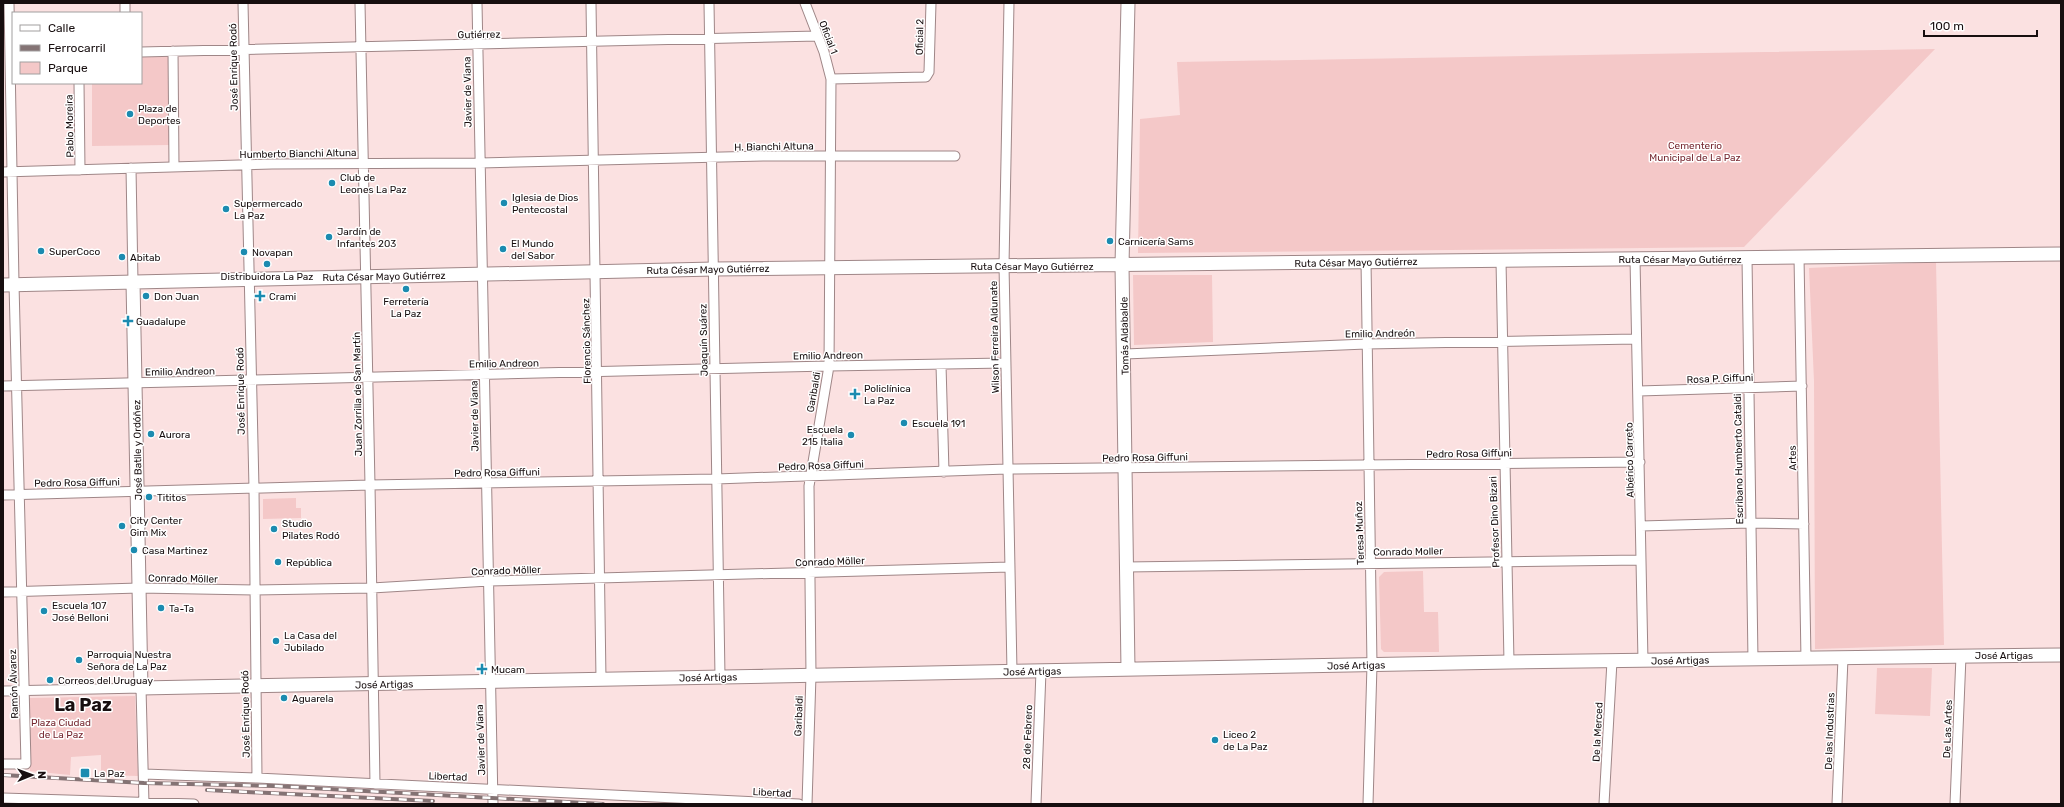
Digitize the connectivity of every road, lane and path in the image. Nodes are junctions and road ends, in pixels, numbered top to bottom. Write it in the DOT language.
graph roads {
  1 [pos="9,3"];
  2 [pos="243,3"];
  3 [pos="360,3"];
  4 [pos="477,3"];
  5 [pos="591,3"];
  6 [pos="709,3"];
  7 [pos="805,3"];
  8 [pos="931,3"];
  9 [pos="1010,3"];
  10 [pos="1128,3"];
  11 [pos="818,36"];
  12 [pos="710,39"];
  13 [pos="592,42"];
  14 [pos="478,45"];
  15 [pos="361,47"];
  16 [pos="244,49"];
  17 [pos="173,51"];
  18 [pos="142,52"];
  19 [pos="9,54"];
  20 [pos="831,79"];
  21 [pos="79,84"];
  22 [pos="829,156"];
  23 [pos="954,156"];
  24 [pos="712,158"];
  25 [pos="594,161"];
  26 [pos="363,163"];
  27 [pos="480,163"];
  28 [pos="246,165"];
  29 [pos="174,167"];
  30 [pos="130,168"];
  31 [pos="80,170"];
  32 [pos="3,172"];
  33 [pos="13,172"];
  34 [pos="2061,254"];
  35 [pos="1799,257"];
  36 [pos="1747,258"];
  37 [pos="1635,259"];
  38 [pos="1366,261"];
  39 [pos="1501,261"];
  40 [pos="1004,265"];
  41 [pos="1122,265"];
  42 [pos="829,268"];
  43 [pos="714,269"];
  44 [pos="596,271"];
  45 [pos="483,273"];
  46 [pos="365,276"];
  47 [pos="249,279"];
  48 [pos="133,282"];
  49 [pos="8,284"];
  50 [pos="1636,339"];
  51 [pos="1501,343"];
  52 [pos="1366,344"];
  53 [pos="1124,354"];
  54 [pos="1005,363"];
  55 [pos="942,365"];
  56 [pos="829,366"];
  57 [pos="714,369"];
  58 [pos="598,372"];
  59 [pos="484,374"];
  60 [pos="367,377"];
  61 [pos="250,380"];
  62 [pos="136,383"];
  63 [pos="3,386"];
  64 [pos="17,386"];
  65 [pos="1802,386"];
  66 [pos="1748,388"];
  67 [pos="1638,391"];
  68 [pos="1640,462"];
  69 [pos="1504,464"];
  70 [pos="1367,465"];
  71 [pos="1125,468"];
  72 [pos="1007,469"];
  73 [pos="944,472"];
  74 [pos="810,476"];
  75 [pos="716,479"];
  76 [pos="599,480"];
  77 [pos="486,483"];
  78 [pos="370,485"];
  79 [pos="254,488"];
  80 [pos="137,492"];
  81 [pos="19,494"];
  82 [pos="3,495"];
  83 [pos="1750,523"];
  84 [pos="1804,524"];
  85 [pos="1641,526"];
  86 [pos="1641,560"];
  87 [pos="1506,561"];
  88 [pos="1371,563"];
  89 [pos="1010,567"];
  90 [pos="1126,567"];
  91 [pos="810,572"];
  92 [pos="718,575"];
  93 [pos="600,578"];
  94 [pos="489,581"];
  95 [pos="140,588"];
  96 [pos="372,588"];
  97 [pos="255,590"];
  98 [pos="21,591"];
  99 [pos="3,592"];
  100 [pos="2061,655"];
  101 [pos="1961,656"];
  102 [pos="1843,658"];
  103 [pos="1806,659"];
  104 [pos="1752,660"];
  105 [pos="1612,661"];
  106 [pos="1643,661"];
  107 [pos="1509,662"];
  108 [pos="1372,664"];
  109 [pos="1128,669"];
  110 [pos="1041,671"];
  111 [pos="1012,672"];
  112 [pos="720,676"];
  113 [pos="810,676"];
  114 [pos="601,679"];
  115 [pos="490,681"];
  116 [pos="374,684"];
  117 [pos="256,686"];
  118 [pos="141,688"];
  119 [pos="25,690"];
  120 [pos="3,691"];
  121 [pos="3,764"];
  122 [pos="144,774"];
  123 [pos="257,778"];
  124 [pos="375,784"];
  125 [pos="493,788"];
  126 [pos="3,798"];
  127 [pos="27,802"];
  128 [pos="144,803"];
  129 [pos="194,804"];
  130 [pos="493,804"];
  131 [pos="799,804"];
  132 [pos="807,804"];
  133 [pos="1036,804"];
  134 [pos="1368,804"];
  135 [pos="1604,804"];
  136 [pos="1837,804"];
  137 [pos="1955,804"];
  1 -- 19 [label="street, Ramón Álvarez"];
  2 -- 16 [label="street, José Enrique Rodó"];
  3 -- 15 [label="street, Juan Zorrilla de San Martín"];
  4 -- 14 [label="street, Javier de Viana"];
  5 -- 13 [label="street, Florencio Sánchez"];
  6 -- 12 [label="street, Joaquín Suárez"];
  7 -- 11 [label="street, Oficial 1"];
  8 -- 20 [label="street, Oficial 2"];
  9 -- 40 [label="street, Wilson Ferreira Aldunate"];
  10 -- 41 [label="street, Tomás Aldabalde"];
  11 -- 12 [label="street, Gutiérrez"];
  11 -- 20 [label="street, Oficial 1"];
  12 -- 13 [label="street, Gutiérrez"];
  12 -- 24 [label="street, Joaquín Suárez"];
  13 -- 14 [label="street, Gutiérrez"];
  13 -- 25 [label="street, Florencio Sánchez"];
  14 -- 15 [label="street, Gutiérrez"];
  14 -- 27 [label="street, Javier de Viana"];
  15 -- 16 [label="street, Gutiérrez"];
  15 -- 26 [label="street, Juan Zorrilla de San Martín"];
  16 -- 17 [label="street, Gutiérrez"];
  16 -- 28 [label="street, José Enrique Rodó"];
  17 -- 18 [label="street, Gutiérrez"];
  17 -- 29 [label="street"];
  19 -- 33 [label="street, Ramón Álvarez"];
  20 -- 22 [label="street, Garibaldi"];
  21 -- 31 [label="street, Pablo Moreira"];
  22 -- 23 [label="street, H. Bianchi Altuna"];
  22 -- 24 [label="street, H. Bianchi Altuna"];
  22 -- 42 [label="street, Garibaldi"];
  24 -- 25 [label="street, H. Bianchi Altuna"];
  24 -- 43 [label="street, Joaquín Suárez"];
  25 -- 27 [label="street, Humberto Bianchi Altuna"];
  25 -- 44 [label="street, Florencio Sánchez"];
  26 -- 27 [label="street, Humberto Bianchi Altuna"];
  26 -- 28 [label="street, Humberto Bianchi Altuna"];
  26 -- 46 [label="street, Juan Zorrilla de San Martín"];
  27 -- 45 [label="street, Javier de Viana"];
  28 -- 29 [label="street, Humberto Bianchi Altuna"];
  28 -- 47 [label="street, José Enrique Rodó"];
  29 -- 30 [label="street, Humberto Bianchi Altuna"];
  30 -- 31 [label="street, Humberto Bianchi Altuna"];
  30 -- 48 [label="street, José Batlle y Ordóñez"];
  31 -- 33 [label="street, Humberto Bianchi Altuna"];
  32 -- 33 [label="street, Humberto Bianchi Altuna"];
  33 -- 49 [label="street, Ramón Álvarez"];
  34 -- 35 [label="street, Ruta César Mayo Gutiérrez"];
  35 -- 36 [label="street, Ruta César Mayo Gutiérrez"];
  35 -- 65 [label="street, Artes"];
  36 -- 37 [label="street, Ruta César Mayo Gutiérrez"];
  36 -- 66 [label="street, Escribano Humberto Cataldi"];
  37 -- 39 [label="street, Ruta César Mayo Gutiérrez"];
  37 -- 50 [label="street, Albérico Carreto"];
  38 -- 39 [label="street, Ruta César Mayo Gutiérrez"];
  38 -- 41 [label="street, Ruta César Mayo Gutiérrez"];
  38 -- 52 [label="street, Teresa Muñoz"];
  39 -- 51 [label="street, Profesor Dino Bizari"];
  40 -- 41 [label="street, Ruta César Mayo Gutiérrez"];
  40 -- 42 [label="street, Ruta César Mayo Gutiérrez"];
  40 -- 54 [label="street, Wilson Ferreira Aldunate"];
  41 -- 53 [label="street, Tomás Aldabalde"];
  42 -- 43 [label="street, Ruta César Mayo Gutiérrez"];
  42 -- 56 [label="street, Garibaldi"];
  43 -- 44 [label="street, Ruta César Mayo Gutiérrez"];
  43 -- 57 [label="street, Joaquín Suárez"];
  44 -- 45 [label="street, Ruta César Mayo Gutiérrez"];
  44 -- 58 [label="street, Florencio Sánchez"];
  45 -- 46 [label="street, Ruta César Mayo Gutiérrez"];
  45 -- 59 [label="street, Javier de Viana"];
  46 -- 47 [label="street, Ruta César Mayo Gutiérrez"];
  46 -- 60 [label="street, Juan Zorrilla de San Martín"];
  47 -- 48 [label="street, Ruta César Mayo Gutiérrez"];
  47 -- 61 [label="street, José Enrique Rodó"];
  48 -- 49 [label="street, Ruta César Mayo Gutiérrez"];
  48 -- 62 [label="street, José Batlle y Ordóñez"];
  49 -- 64 [label="street, Ramón Álvarez"];
  50 -- 51 [label="street, Emilio Andreón"];
  50 -- 67 [label="street, Albérico Carreto"];
  51 -- 52 [label="street, Emilio Andreón"];
  51 -- 69 [label="street, Profesor Dino Bizari"];
  52 -- 53 [label="street, Emilio Andreón"];
  52 -- 70 [label="street, Teresa Muñoz"];
  53 -- 71 [label="street, Tomás Aldabalde"];
  54 -- 55 [label="street, Emilio Andreon"];
  54 -- 72 [label="street, Wilson Ferreira Aldunate"];
  55 -- 56 [label="street, Emilio Andreon"];
  55 -- 73 [label="street"];
  56 -- 57 [label="street, Emilio Andreon"];
  56 -- 74 [label="street, Garibaldi"];
  57 -- 58 [label="street, Emilio Andreon"];
  57 -- 75 [label="street, Joaquín Suárez"];
  58 -- 59 [label="street, Emilio Andreon"];
  58 -- 76 [label="street, Florencio Sánchez"];
  59 -- 60 [label="street, Emilio Andreon"];
  59 -- 77 [label="street, Javier de Viana"];
  60 -- 61 [label="street, Emilio Andreon"];
  60 -- 78 [label="street, Juan Zorrilla de San Martín"];
  61 -- 62 [label="street, Emilio Andreon"];
  61 -- 79 [label="street, José Enrique Rodó"];
  62 -- 64 [label="street, Emilio Andreon"];
  62 -- 80 [label="street, José Batlle y Ordóñez"];
  63 -- 64 [label="street, Emilio Andreon"];
  64 -- 81 [label="street, Ramón Álvarez"];
  65 -- 66 [label="street, Rosa P. Giffuni"];
  65 -- 84 [label="street, Artes"];
  66 -- 67 [label="street, Rosa P. Giffuni"];
  66 -- 83 [label="street, Escribano Humberto Cataldi"];
  67 -- 68 [label="street, Albérico Carreto"];
  68 -- 69 [label="street, Pedro Rosa Giffuni"];
  68 -- 85 [label="street, Albérico Carreto"];
  69 -- 70 [label="street, Pedro Rosa Giffuni"];
  69 -- 87 [label="street, Profesor Dino Bizari"];
  70 -- 71 [label="street, Pedro Rosa Giffuni"];
  70 -- 88 [label="street, Teresa Muñoz"];
  71 -- 72 [label="street, Pedro Rosa Giffuni"];
  71 -- 90 [label="street, Tomás Aldabalde"];
  72 -- 73 [label="street, Pedro Rosa Giffuni"];
  72 -- 89 [label="street, Wilson Ferreira Aldunate"];
  73 -- 74 [label="street, Pedro Rosa Giffuni"];
  74 -- 75 [label="street, Pedro Rosa Giffuni"];
  74 -- 91 [label="street, Garibaldi"];
  75 -- 76 [label="street, Pedro Rosa Giffuni"];
  75 -- 92 [label="street, Joaquín Suárez"];
  76 -- 77 [label="street, Pedro Rosa Giffuni"];
  76 -- 93 [label="street, Florencio Sánchez"];
  77 -- 78 [label="street, Pedro Rosa Giffuni"];
  77 -- 94 [label="street, Javier de Viana"];
  78 -- 79 [label="street, Pedro Rosa Giffuni"];
  78 -- 96 [label="street, Juan Zorrilla de San Martín"];
  79 -- 80 [label="street, Pedro Rosa Giffuni"];
  79 -- 97 [label="street, José Enrique Rodó"];
  80 -- 81 [label="street, Pedro Rosa Giffuni"];
  80 -- 95 [label="street, José Batlle y Ordóñez"];
  81 -- 82 [label="street, Pedro Rosa Giffuni"];
  81 -- 98 [label="street, Ramón Álvarez"];
  83 -- 84 [label="street"];
  83 -- 85 [label="street"];
  83 -- 104 [label="street, Escribano Humberto Cataldi"];
  84 -- 103 [label="street, Artes"];
  85 -- 86 [label="street, Albérico Carreto"];
  86 -- 87 [label="street, Conrado Moller"];
  86 -- 106 [label="street, Albérico Carreto"];
  87 -- 88 [label="street, Conrado Moller"];
  87 -- 107 [label="street, Profesor Dino Bizari"];
  88 -- 90 [label="street, Conrado Moller"];
  88 -- 108 [label="street, Teresa Muñoz"];
  89 -- 91 [label="street, Conrado Möller"];
  89 -- 111 [label="street, Wilson Ferreira Aldunate"];
  90 -- 109 [label="street, Tomás Aldabalde"];
  91 -- 92 [label="street, Conrado Möller"];
  91 -- 113 [label="street, Garibaldi"];
  92 -- 93 [label="street, Conrado Möller"];
  92 -- 112 [label="street, Joaquín Suárez"];
  93 -- 94 [label="street, Conrado Möller"];
  93 -- 114 [label="street, Florencio Sánchez"];
  94 -- 96 [label="street, Conrado Möller"];
  94 -- 115 [label="street, Javier de Viana"];
  95 -- 97 [label="street, Conrado Möller"];
  95 -- 98 [label="street, Conrado Möller"];
  95 -- 118 [label="street, José Batlle y Ordóñez"];
  96 -- 97 [label="street, Conrado Möller"];
  96 -- 116 [label="street, Juan Zorrilla de San Martín"];
  97 -- 117 [label="street, José Enrique Rodó"];
  98 -- 99 [label="street, Conrado Möller"];
  98 -- 119 [label="street, Ramón Álvarez"];
  100 -- 101 [label="street, José Artigas"];
  101 -- 102 [label="street, José Artigas"];
  101 -- 137 [label="street, De Las Artes"];
  102 -- 103 [label="street, José Artigas"];
  102 -- 136 [label="street, De las Industrias"];
  103 -- 104 [label="street, José Artigas"];
  104 -- 106 [label="street, José Artigas"];
  105 -- 106 [label="street, José Artigas"];
  105 -- 107 [label="street, José Artigas"];
  105 -- 135 [label="street, De la Merced"];
  107 -- 108 [label="street, José Artigas"];
  108 -- 109 [label="street, José Artigas"];
  108 -- 134 [label="street, Teresa Muñoz"];
  109 -- 110 [label="street, José Artigas"];
  110 -- 111 [label="street, José Artigas"];
  110 -- 133 [label="street, 28 de Febrero"];
  111 -- 113 [label="street, José Artigas"];
  112 -- 113 [label="street, José Artigas"];
  112 -- 114 [label="street, José Artigas"];
  113 -- 132 [label="street, Garibaldi"];
  114 -- 115 [label="street, José Artigas"];
  115 -- 116 [label="street, José Artigas"];
  115 -- 125 [label="street, Javier de Viana"];
  116 -- 117 [label="street, José Artigas"];
  116 -- 124 [label="street, Juan Zorrilla de San Martín"];
  117 -- 118 [label="street, José Artigas"];
  117 -- 123 [label="street, José Enrique Rodó"];
  118 -- 119 [label="street, José Artigas"];
  118 -- 122 [label="street, José Batlle y Ordóñez"];
  119 -- 120 [label="street, José Artigas"];
  119 -- 121 [label="street, Ramón Álvarez"];
  122 -- 123 [label="street, Libertad"];
  122 -- 128 [label="street, José Batlle y Ordóñez"];
  123 -- 124 [label="street, Libertad"];
  124 -- 125 [label="street, Libertad"];
  125 -- 130 [label="street, Javier de Viana"];
  125 -- 131 [label="street, Libertad"];
  126 -- 127 [label="street"];
  127 -- 128 [label="street"];
  128 -- 129 [label="street"];
}
